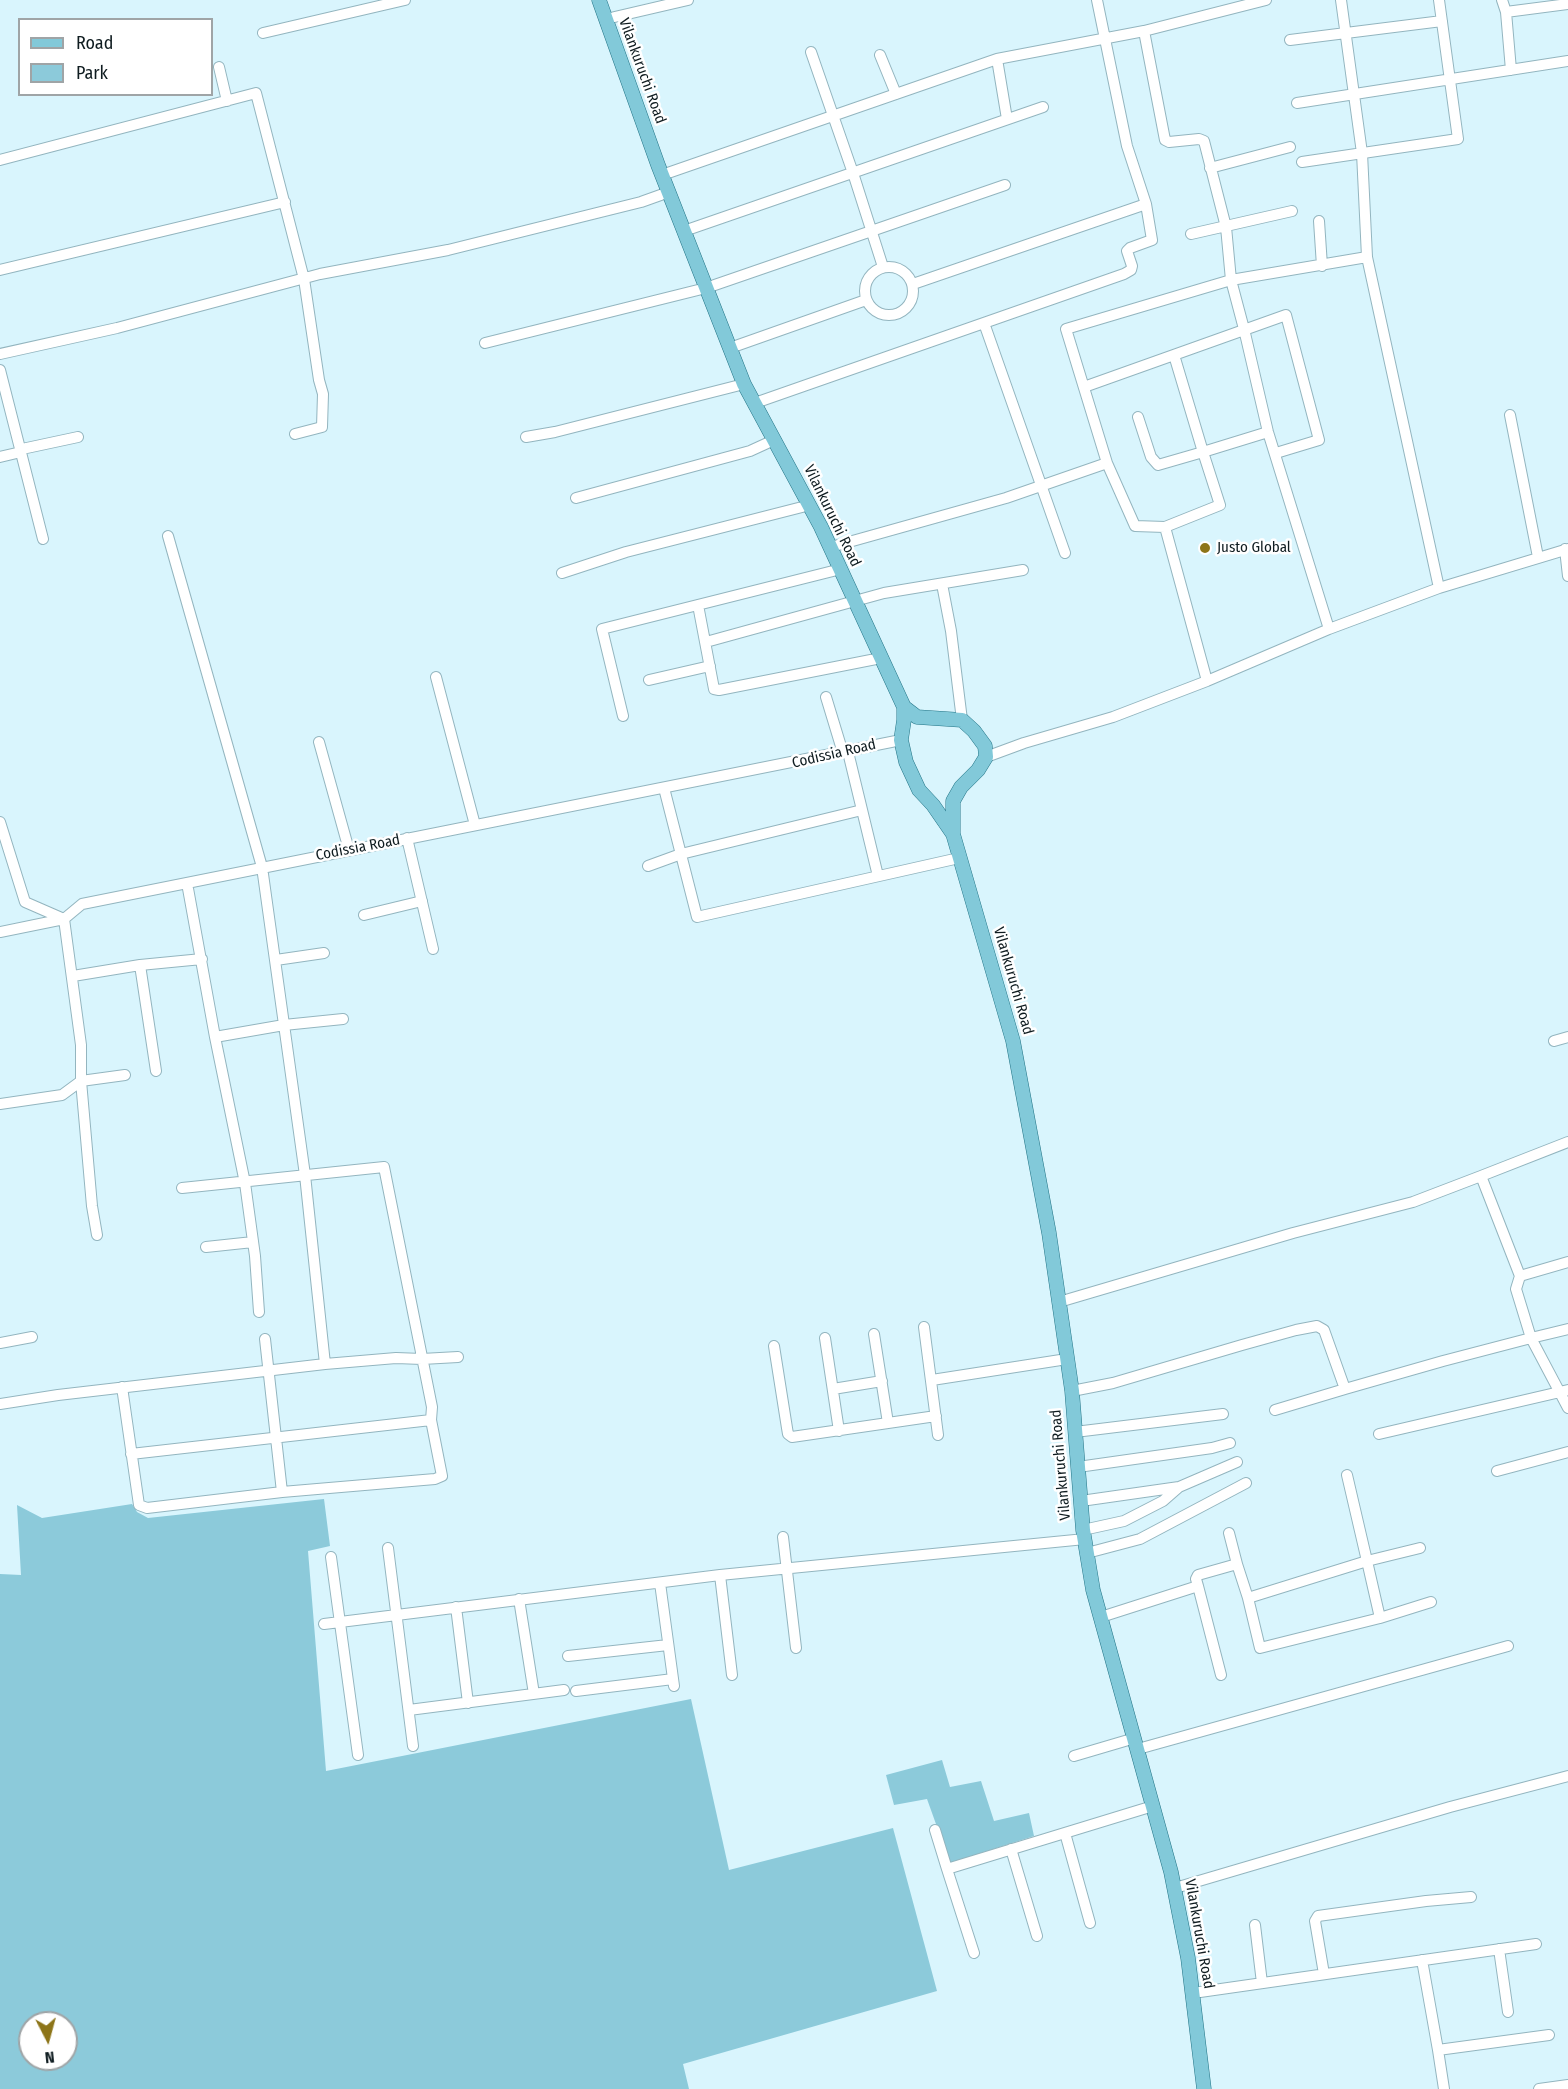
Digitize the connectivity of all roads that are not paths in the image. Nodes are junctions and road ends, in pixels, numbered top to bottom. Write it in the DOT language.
graph roads {
  1 [pos="405,0"];
  2 [pos="599,0"];
  3 [pos="688,0"];
  4 [pos="1097,0"];
  5 [pos="1266,0"];
  6 [pos="1341,0"];
  7 [pos="1439,0"];
  8 [pos="1502,0"];
  9 [pos="1568,4"];
  10 [pos="1506,12"];
  11 [pos="606,20"];
  12 [pos="1442,21"];
  13 [pos="1144,31"];
  14 [pos="263,33"];
  15 [pos="1346,33"];
  16 [pos="1105,38"];
  17 [pos="1290,40"];
  18 [pos="811,52"];
  19 [pos="880,55"];
  20 [pos="997,59"];
  21 [pos="1568,64"];
  22 [pos="219,67"];
  23 [pos="1511,70"];
  24 [pos="1449,79"];
  25 [pos="896,94"];
  26 [pos="1355,95"];
  27 [pos="227,101"];
  28 [pos="1297,103"];
  29 [pos="1043,107"];
  30 [pos="833,116"];
  31 [pos="1007,119"];
  32 [pos="1290,147"];
  33 [pos="1362,153"];
  34 [pos="0,160"];
  35 [pos="1302,162"];
  36 [pos="1210,168"];
  37 [pos="853,172"];
  38 [pos="662,175"];
  39 [pos="1005,185"];
  40 [pos="669,192"];
  41 [pos="285,202"];
  42 [pos="1146,204"];
  43 [pos="1292,211"];
  44 [pos="1319,221"];
  45 [pos="1226,226"];
  46 [pos="684,231"];
  47 [pos="871,231"];
  48 [pos="1191,234"];
  49 [pos="1367,257"];
  50 [pos="1322,266"];
  51 [pos="883,267"];
  52 [pos="0,270"];
  53 [pos="304,278"];
  54 [pos="1231,280"];
  55 [pos="913,284"];
  56 [pos="706,288"];
  57 [pos="866,300"];
  58 [pos="984,323"];
  59 [pos="1245,329"];
  60 [pos="485,343"];
  61 [pos="730,348"];
  62 [pos="0,354"];
  63 [pos="1174,355"];
  64 [pos="0,370"];
  65 [pos="744,384"];
  66 [pos="1084,387"];
  67 [pos="754,403"];
  68 [pos="1509,415"];
  69 [pos="1138,417"];
  70 [pos="1268,432"];
  71 [pos="295,435"];
  72 [pos="78,437"];
  73 [pos="526,437"];
  74 [pos="774,440"];
  75 [pos="21,452"];
  76 [pos="1203,452"];
  77 [pos="1275,453"];
  78 [pos="0,457"];
  79 [pos="1107,463"];
  80 [pos="1041,486"];
  81 [pos="576,498"];
  82 [pos="810,506"];
  83 [pos="1165,527"];
  84 [pos="168,536"];
  85 [pos="43,538"];
  86 [pos="831,547"];
  87 [pos="1566,549"];
  88 [pos="1065,553"];
  89 [pos="1538,557"];
  90 [pos="841,569"];
  91 [pos="1023,570"];
  92 [pos="562,573"];
  93 [pos="1568,576"];
  94 [pos="942,584"];
  95 [pos="1439,588"];
  96 [pos="853,600"];
  97 [pos="698,605"];
  98 [pos="1329,629"];
  99 [pos="706,642"];
  100 [pos="881,658"];
  101 [pos="710,666"];
  102 [pos="436,677"];
  103 [pos="649,680"];
  104 [pos="1207,681"];
  105 [pos="826,698"];
  106 [pos="903,707"];
  107 [pos="623,716"];
  108 [pos="962,720"];
  109 [pos="901,740"];
  110 [pos="319,742"];
  111 [pos="846,752"];
  112 [pos="986,757"];
  113 [pos="664,788"];
  114 [pos="862,810"];
  115 [pos="0,822"];
  116 [pos="475,825"];
  117 [pos="952,834"];
  118 [pos="407,838"];
  119 [pos="349,850"];
  120 [pos="681,854"];
  121 [pos="959,858"];
  122 [pos="648,866"];
  123 [pos="262,867"];
  124 [pos="878,876"];
  125 [pos="187,883"];
  126 [pos="422,901"];
  127 [pos="364,915"];
  128 [pos="64,919"];
  129 [pos="0,932"];
  130 [pos="433,949"];
  131 [pos="324,953"];
  132 [pos="202,959"];
  133 [pos="276,960"];
  134 [pos="140,965"];
  135 [pos="73,976"];
  136 [pos="343,1019"];
  137 [pos="285,1025"];
  138 [pos="215,1037"];
  139 [pos="1568,1037"];
  140 [pos="1554,1041"];
  141 [pos="156,1071"];
  142 [pos="125,1075"];
  143 [pos="81,1081"];
  144 [pos="0,1104"];
  145 [pos="1568,1142"];
  146 [pos="305,1175"];
  147 [pos="1481,1176"];
  148 [pos="245,1182"];
  149 [pos="182,1188"];
  150 [pos="97,1235"];
  151 [pos="253,1242"];
  152 [pos="206,1247"];
  153 [pos="1568,1262"];
  154 [pos="1520,1276"];
  155 [pos="1059,1302"];
  156 [pos="259,1312"];
  157 [pos="924,1328"];
  158 [pos="1568,1329"];
  159 [pos="874,1334"];
  160 [pos="32,1337"];
  161 [pos="825,1338"];
  162 [pos="1531,1338"];
  163 [pos="265,1339"];
  164 [pos="0,1343"];
  165 [pos="774,1346"];
  166 [pos="458,1357"];
  167 [pos="422,1359"];
  168 [pos="1068,1359"];
  169 [pos="326,1364"];
  170 [pos="268,1370"];
  171 [pos="932,1380"];
  172 [pos="882,1381"];
  173 [pos="122,1387"];
  174 [pos="833,1389"];
  175 [pos="1345,1389"];
  176 [pos="1072,1391"];
  177 [pos="1564,1391"];
  178 [pos="0,1404"];
  179 [pos="1568,1408"];
  180 [pos="1275,1410"];
  181 [pos="1223,1414"];
  182 [pos="936,1416"];
  183 [pos="431,1420"];
  184 [pos="888,1423"];
  185 [pos="839,1431"];
  186 [pos="1076,1432"];
  187 [pos="1379,1434"];
  188 [pos="938,1435"];
  189 [pos="275,1438"];
  190 [pos="1230,1443"];
  191 [pos="1568,1452"];
  192 [pos="131,1454"];
  193 [pos="1237,1462"];
  194 [pos="1078,1467"];
  195 [pos="1497,1471"];
  196 [pos="1347,1475"];
  197 [pos="1246,1483"];
  198 [pos="1179,1487"];
  199 [pos="282,1492"];
  200 [pos="1081,1501"];
  201 [pos="1230,1533"];
  202 [pos="1084,1534"];
  203 [pos="783,1537"];
  204 [pos="388,1548"];
  205 [pos="1420,1548"];
  206 [pos="1087,1553"];
  207 [pos="331,1557"];
  208 [pos="1367,1561"];
  209 [pos="1237,1564"];
  210 [pos="786,1569"];
  211 [pos="720,1575"];
  212 [pos="660,1583"];
  213 [pos="1198,1586"];
  214 [pos="1248,1598"];
  215 [pos="519,1599"];
  216 [pos="1431,1602"];
  217 [pos="456,1607"];
  218 [pos="397,1615"];
  219 [pos="1101,1617"];
  220 [pos="1380,1618"];
  221 [pos="340,1622"];
  222 [pos="324,1624"];
  223 [pos="668,1645"];
  224 [pos="1508,1646"];
  225 [pos="796,1648"];
  226 [pos="568,1656"];
  227 [pos="732,1675"];
  228 [pos="1221,1675"];
  229 [pos="564,1690"];
  230 [pos="576,1691"];
  231 [pos="534,1694"];
  232 [pos="468,1703"];
  233 [pos="409,1710"];
  234 [pos="1137,1744"];
  235 [pos="413,1746"];
  236 [pos="358,1755"];
  237 [pos="1074,1756"];
  238 [pos="1568,1776"];
  239 [pos="1153,1806"];
  240 [pos="935,1830"];
  241 [pos="1065,1833"];
  242 [pos="1011,1849"];
  243 [pos="947,1869"];
  244 [pos="1174,1888"];
  245 [pos="1471,1897"];
  246 [pos="1090,1923"];
  247 [pos="1255,1924"];
  248 [pos="1037,1936"];
  249 [pos="1536,1944"];
  250 [pos="1499,1949"];
  251 [pos="975,1953"];
  252 [pos="1422,1960"];
  253 [pos="1324,1974"];
  254 [pos="1262,1983"];
  255 [pos="1193,1993"];
  256 [pos="1508,2012"];
  257 [pos="1549,2035"];
  258 [pos="1438,2050"];
  259 [pos="1568,2085"];
  260 [pos="1204,2089"];
  261 [pos="1444,2089"];
  262 [pos="1539,2089"];
  1 -- 14 [label="street"];
  2 -- 11 [label="main road, Vilankuruchi Road"];
  3 -- 11 [label="street"];
  4 -- 16 [label="street"];
  5 -- 13 [label="street"];
  6 -- 15 [label="street"];
  7 -- 12 [label="street"];
  8 -- 10 [label="street"];
  9 -- 10 [label="street"];
  10 -- 23 [label="street"];
  11 -- 38 [label="main road, Vilankuruchi Road"];
  12 -- 15 [label="street"];
  12 -- 24 [label="street"];
  13 -- 16 [label="street"];
  13 -- 36 [label="street"];
  15 -- 17 [label="street"];
  15 -- 26 [label="street"];
  16 -- 20 [label="street"];
  16 -- 42 [label="street"];
  18 -- 30 [label="street"];
  19 -- 25 [label="street"];
  20 -- 25 [label="street"];
  20 -- 31 [label="street"];
  21 -- 23 [label="street"];
  22 -- 27 [label="street"];
  23 -- 24 [label="street"];
  24 -- 26 [label="street"];
  24 -- 33 [label="street"];
  25 -- 30 [label="street"];
  26 -- 28 [label="street"];
  26 -- 33 [label="street"];
  27 -- 34 [label="street"];
  27 -- 41 [label="street"];
  29 -- 31 [label="street"];
  30 -- 37 [label="street"];
  30 -- 38 [label="street"];
  31 -- 37 [label="street"];
  32 -- 36 [label="street"];
  33 -- 35 [label="street"];
  33 -- 49 [label="street"];
  36 -- 45 [label="street"];
  37 -- 46 [label="street"];
  37 -- 47 [label="street"];
  38 -- 40 [label="main road, Vilankuruchi Road"];
  39 -- 47 [label="street"];
  40 -- 46 [label="main road, Vilankuruchi Road"];
  40 -- 53 [label="street"];
  41 -- 52 [label="street"];
  41 -- 53 [label="street"];
  42 -- 55 [label="street"];
  42 -- 58 [label="street"];
  43 -- 45 [label="street"];
  44 -- 50 [label="street"];
  45 -- 48 [label="street"];
  45 -- 54 [label="street"];
  46 -- 56 [label="main road, Vilankuruchi Road"];
  47 -- 51 [label="street"];
  47 -- 56 [label="street"];
  49 -- 50 [label="street"];
  49 -- 95 [label="street"];
  50 -- 54 [label="street"];
  51 -- 55 [label="street"];
  51 -- 57 [label="street"];
  53 -- 62 [label="street"];
  53 -- 71 [label="street"];
  54 -- 59 [label="street"];
  54 -- 66 [label="street"];
  55 -- 57 [label="street"];
  56 -- 60 [label="street"];
  56 -- 61 [label="main road, Vilankuruchi Road"];
  57 -- 61 [label="street"];
  58 -- 67 [label="street"];
  58 -- 80 [label="street"];
  59 -- 63 [label="street"];
  59 -- 70 [label="street"];
  59 -- 77 [label="street"];
  61 -- 65 [label="main road, Vilankuruchi Road"];
  63 -- 66 [label="street"];
  63 -- 76 [label="street"];
  64 -- 75 [label="street"];
  65 -- 67 [label="main road, Vilankuruchi Road"];
  65 -- 73 [label="street"];
  66 -- 79 [label="street"];
  67 -- 74 [label="main road, Vilankuruchi Road"];
  68 -- 89 [label="street"];
  69 -- 76 [label="street"];
  70 -- 76 [label="street"];
  70 -- 77 [label="street"];
  72 -- 75 [label="street"];
  74 -- 81 [label="street"];
  74 -- 82 [label="main road, Vilankuruchi Road"];
  75 -- 78 [label="street"];
  75 -- 85 [label="street"];
  76 -- 83 [label="street"];
  77 -- 98 [label="street"];
  79 -- 80 [label="street"];
  79 -- 83 [label="street"];
  80 -- 86 [label="street"];
  80 -- 88 [label="street"];
  82 -- 86 [label="main road, Vilankuruchi Road"];
  82 -- 92 [label="street"];
  83 -- 104 [label="street"];
  84 -- 123 [label="street"];
  86 -- 90 [label="main road, Vilankuruchi Road"];
  87 -- 89 [label="street"];
  87 -- 93 [label="street"];
  89 -- 95 [label="street"];
  90 -- 96 [label="main road, Vilankuruchi Road"];
  90 -- 97 [label="street"];
  91 -- 94 [label="street"];
  94 -- 96 [label="street"];
  94 -- 108 [label="street"];
  95 -- 98 [label="street"];
  96 -- 99 [label="street"];
  96 -- 100 [label="main road, Vilankuruchi Road"];
  97 -- 99 [label="street"];
  97 -- 107 [label="street"];
  98 -- 104 [label="street"];
  99 -- 101 [label="street"];
  100 -- 101 [label="street"];
  100 -- 106 [label="main road, Vilankuruchi Road"];
  101 -- 103 [label="street"];
  102 -- 116 [label="street"];
  104 -- 112 [label="street"];
  105 -- 111 [label="street"];
  106 -- 108 [label="main road"];
  106 -- 109 [label="main road"];
  108 -- 112 [label="main road"];
  109 -- 111 [label="street, Codissia Road"];
  109 -- 117 [label="main road"];
  110 -- 119 [label="street"];
  111 -- 113 [label="street, Codissia Road"];
  111 -- 114 [label="street"];
  112 -- 117 [label="main road, Vilankuruchi Road"];
  113 -- 116 [label="street, Codissia Road"];
  113 -- 120 [label="street"];
  114 -- 120 [label="street"];
  114 -- 124 [label="street"];
  115 -- 128 [label="street"];
  116 -- 118 [label="street, Codissia Road"];
  117 -- 121 [label="main road, Vilankuruchi Road"];
  118 -- 119 [label="street, Codissia Road"];
  118 -- 126 [label="street"];
  119 -- 123 [label="street, Codissia Road"];
  120 -- 122 [label="street"];
  120 -- 124 [label="street"];
  121 -- 124 [label="street"];
  121 -- 155 [label="main road, Vilankuruchi Road"];
  123 -- 125 [label="street, Codissia Road"];
  123 -- 133 [label="street"];
  125 -- 128 [label="street, Codissia Road"];
  125 -- 132 [label="street"];
  126 -- 127 [label="street"];
  126 -- 130 [label="street"];
  128 -- 129 [label="street"];
  128 -- 135 [label="street"];
  131 -- 133 [label="street"];
  132 -- 134 [label="street"];
  132 -- 138 [label="street"];
  133 -- 137 [label="street"];
  134 -- 135 [label="street"];
  134 -- 141 [label="street"];
  135 -- 143 [label="street"];
  136 -- 137 [label="street"];
  137 -- 138 [label="street"];
  137 -- 146 [label="street"];
  138 -- 148 [label="street"];
  139 -- 140 [label="street"];
  142 -- 143 [label="street"];
  143 -- 144 [label="street"];
  143 -- 150 [label="street"];
  145 -- 147 [label="street"];
  146 -- 148 [label="street"];
  146 -- 167 [label="street"];
  146 -- 169 [label="street"];
  147 -- 154 [label="street"];
  147 -- 155 [label="street"];
  148 -- 149 [label="street"];
  148 -- 151 [label="street"];
  151 -- 152 [label="street"];
  151 -- 156 [label="street"];
  153 -- 154 [label="street"];
  154 -- 162 [label="street"];
  155 -- 168 [label="main road, Vilankuruchi Road"];
  157 -- 171 [label="street"];
  158 -- 162 [label="street"];
  159 -- 172 [label="street"];
  160 -- 164 [label="street"];
  161 -- 174 [label="street"];
  162 -- 175 [label="street"];
  162 -- 177 [label="street"];
  163 -- 170 [label="street"];
  165 -- 185 [label="street"];
  166 -- 167 [label="street"];
  167 -- 169 [label="street"];
  167 -- 183 [label="street"];
  168 -- 171 [label="street"];
  168 -- 176 [label="main road, Vilankuruchi Road"];
  169 -- 170 [label="street"];
  170 -- 173 [label="street"];
  170 -- 189 [label="street"];
  171 -- 182 [label="street"];
  172 -- 174 [label="street"];
  172 -- 184 [label="street"];
  173 -- 178 [label="street"];
  173 -- 192 [label="street"];
  174 -- 185 [label="street"];
  175 -- 176 [label="street"];
  175 -- 180 [label="street"];
  176 -- 186 [label="main road, Vilankuruchi Road"];
  177 -- 179 [label="street"];
  177 -- 187 [label="street"];
  181 -- 186 [label="street"];
  182 -- 184 [label="street"];
  182 -- 188 [label="street"];
  183 -- 189 [label="street"];
  183 -- 199 [label="street"];
  184 -- 185 [label="street"];
  186 -- 194 [label="main road, Vilankuruchi Road"];
  189 -- 192 [label="street"];
  189 -- 199 [label="street"];
  190 -- 194 [label="street"];
  191 -- 195 [label="street"];
  192 -- 199 [label="street"];
  193 -- 198 [label="street"];
  194 -- 200 [label="main road, Vilankuruchi Road"];
  196 -- 208 [label="street"];
  197 -- 206 [label="street"];
  198 -- 200 [label="street"];
  198 -- 202 [label="street"];
  200 -- 202 [label="main road, Vilankuruchi Road"];
  201 -- 209 [label="street"];
  202 -- 206 [label="main road, Vilankuruchi Road"];
  202 -- 210 [label="street"];
  203 -- 210 [label="street"];
  204 -- 218 [label="street"];
  205 -- 208 [label="street"];
  206 -- 219 [label="main road, Vilankuruchi Road"];
  207 -- 221 [label="street"];
  208 -- 214 [label="street"];
  208 -- 220 [label="street"];
  209 -- 213 [label="street"];
  209 -- 214 [label="street"];
  210 -- 211 [label="street"];
  210 -- 225 [label="street"];
  211 -- 212 [label="street"];
  211 -- 227 [label="street"];
  212 -- 215 [label="street"];
  212 -- 223 [label="street"];
  213 -- 219 [label="street"];
  213 -- 228 [label="street"];
  214 -- 220 [label="street"];
  215 -- 217 [label="street"];
  215 -- 231 [label="street"];
  216 -- 220 [label="street"];
  217 -- 218 [label="street"];
  217 -- 232 [label="street"];
  218 -- 221 [label="street"];
  218 -- 233 [label="street"];
  219 -- 234 [label="main road, Vilankuruchi Road"];
  221 -- 222 [label="street"];
  221 -- 236 [label="street"];
  223 -- 226 [label="street"];
  223 -- 230 [label="street"];
  224 -- 234 [label="street"];
  229 -- 231 [label="street"];
  231 -- 232 [label="street"];
  232 -- 233 [label="street"];
  233 -- 235 [label="street"];
  234 -- 237 [label="street"];
  234 -- 239 [label="main road, Vilankuruchi Road"];
  238 -- 244 [label="street"];
  239 -- 241 [label="street"];
  239 -- 244 [label="main road, Vilankuruchi Road"];
  240 -- 243 [label="street"];
  241 -- 242 [label="street"];
  241 -- 246 [label="street"];
  242 -- 243 [label="street"];
  242 -- 248 [label="street"];
  243 -- 251 [label="street"];
  244 -- 255 [label="main road, Vilankuruchi Road"];
  245 -- 253 [label="street"];
  247 -- 254 [label="street"];
  249 -- 250 [label="street"];
  250 -- 252 [label="street"];
  250 -- 256 [label="street"];
  252 -- 253 [label="street"];
  252 -- 258 [label="street"];
  253 -- 254 [label="street"];
  254 -- 255 [label="street"];
  255 -- 260 [label="main road, Vilankuruchi Road"];
  257 -- 258 [label="street"];
  258 -- 261 [label="street"];
  259 -- 262 [label="street"];
}
